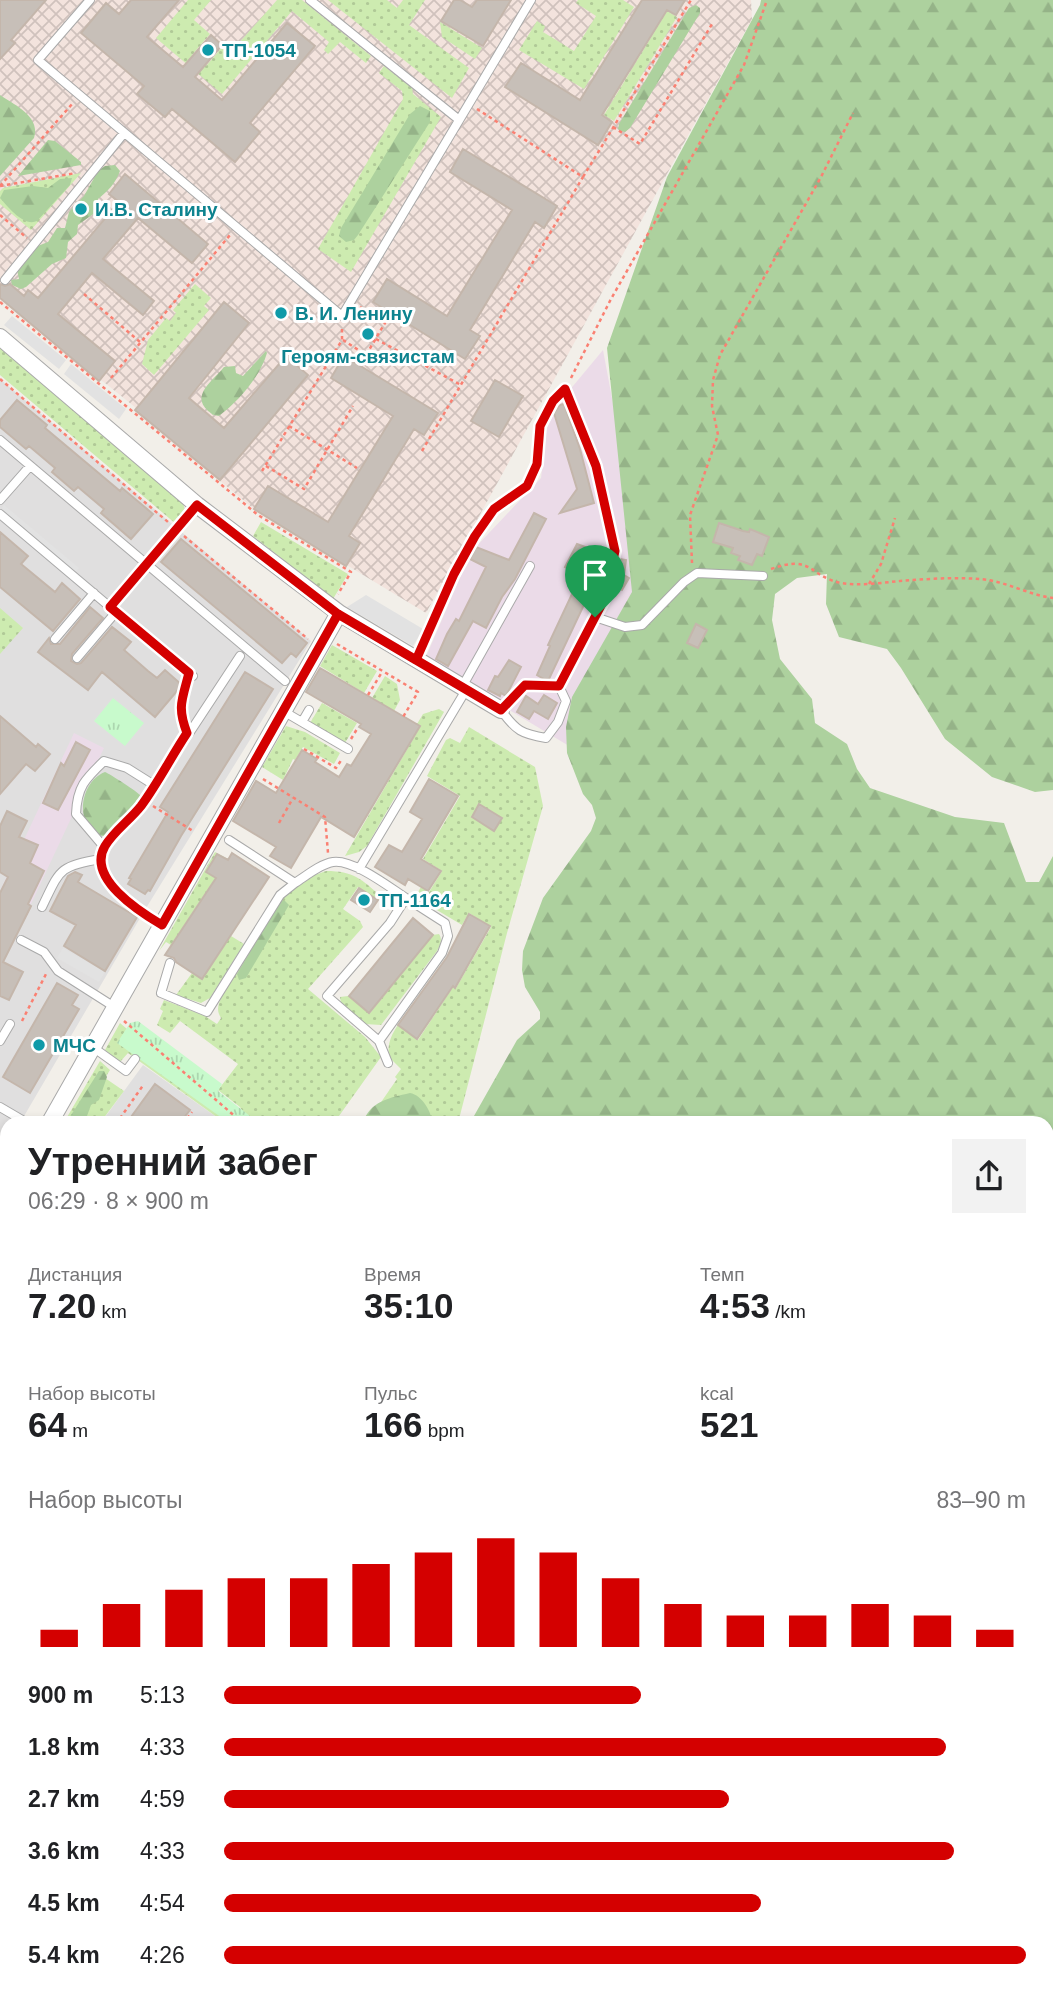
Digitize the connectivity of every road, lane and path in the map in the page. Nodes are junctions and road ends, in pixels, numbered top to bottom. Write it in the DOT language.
graph roads {
  1 [pos="90,0"];
  2 [pos="310,0"];
  3 [pos="531,0"];
  4 [pos="691,0"];
  5 [pos="767,0"];
  6 [pos="712,24"];
  7 [pos="80,95"];
  8 [pos="468,103"];
  9 [pos="853,113"];
  10 [pos="458,119"];
  11 [pos="613,127"];
  12 [pos="124,133"];
  13 [pos="95,169"];
  14 [pos="583,177"];
  15 [pos="0,186"];
  16 [pos="0,215"];
  17 [pos="236,227"];
  18 [pos="34,244"];
  19 [pos="5,280"];
  20 [pos="83,294"];
  21 [pos="0,302"];
  22 [pos="351,302"];
  23 [pos="342,316"];
  24 [pos="0,337"];
  25 [pos="376,339"];
  26 [pos="342,340"];
  27 [pos="140,342"];
  28 [pos="111,378"];
  29 [pos="0,379"];
  30 [pos="461,385"];
  31 [pos="565,389"];
  32 [pos="353,406"];
  33 [pos="289,426"];
  34 [pos="0,440"];
  35 [pos="327,450"];
  36 [pos="422,451"];
  37 [pos="265,465"];
  38 [pos="30,466"];
  39 [pos="357,468"];
  40 [pos="262,471"];
  41 [pos="0,500"];
  42 [pos="197,505"];
  43 [pos="0,514"];
  44 [pos="895,518"];
  45 [pos="176,529"];
  46 [pos="146,564"];
  47 [pos="530,566"];
  48 [pos="692,576"];
  49 [pos="763,576"];
  50 [pos="869,584"];
  51 [pos="94,593"];
  52 [pos="1053,598"];
  53 [pos="113,609"];
  54 [pos="335,610"];
  55 [pos="595,617"];
  56 [pos="326,637"];
  57 [pos="55,639"];
  58 [pos="240,656"];
  59 [pos="77,658"];
  60 [pos="416,660"];
  61 [pos="382,672"];
  62 [pos="191,675"];
  63 [pos="285,681"];
  64 [pos="559,686"];
  65 [pos="464,689"];
  66 [pos="368,695"];
  67 [pos="309,710"];
  68 [pos="501,710"];
  69 [pos="283,711"];
  70 [pos="403,717"];
  71 [pos="302,722"];
  72 [pos="187,733"];
  73 [pos="304,749"];
  74 [pos="348,749"];
  75 [pos="259,777"];
  76 [pos="154,785"];
  77 [pos="293,798"];
  78 [pos="144,801"];
  79 [pos="279,823"];
  80 [pos="193,831"];
  81 [pos="229,840"];
  82 [pos="104,847"];
  83 [pos="101,859"];
  84 [pos="329,863"];
  85 [pos="359,869"];
  86 [pos="295,883"];
  87 [pos="406,898"];
  88 [pos="41,907"];
  89 [pos="162,925"];
  90 [pos="21,940"];
  91 [pos="52,963"];
  92 [pos="170,963"];
  93 [pos="115,1010"];
  94 [pos="10,1024"];
  95 [pos="0,1041"];
  96 [pos="379,1041"];
  97 [pos="94,1048"];
  98 [pos="135,1059"];
  99 [pos="388,1063"];
  100 [pos="144,1084"];
  101 [pos="0,1107"];
  102 [pos="192,1112"];
  103 [pos="15,1116"];
  104 [pos="55,1116"];
  105 [pos="122,1116"];
  106 [pos="189,1116"];
  107 [pos="235,1116"];
  1 -- 7 [label="lane"];
  2 -- 10 [label="lane"];
  3 -- 8 [label="lane"];
  4 -- 11 [label="path"];
  5 -- 31 [label="path"];
  6 -- 11 [label="path"];
  7 -- 12 [label="lane"];
  7 -- 15 [label="path"];
  8 -- 10 [label="lane"];
  8 -- 14 [label="path"];
  9 -- 48 [label="path"];
  10 -- 22 [label="lane"];
  11 -- 14 [label="path"];
  12 -- 13 [label="lane"];
  12 -- 17 [label="lane"];
  13 -- 15 [label="path"];
  13 -- 18 [label="lane"];
  14 -- 30 [label="path"];
  16 -- 18 [label="path"];
  17 -- 23 [label="lane"];
  17 -- 27 [label="path"];
  18 -- 19 [label="lane"];
  20 -- 27 [label="path"];
  21 -- 54 [label="path"];
  22 -- 23 [label="lane"];
  22 -- 25 [label="path"];
  23 -- 26 [label="path"];
  24 -- 42 [label="street"];
  25 -- 26 [label="path"];
  25 -- 30 [label="path"];
  26 -- 33 [label="path"];
  27 -- 28 [label="path"];
  29 -- 45 [label="path"];
  30 -- 36 [label="path"];
  31 -- 55 [label="lane"];
  31 -- 60 [label="lane"];
  32 -- 35 [label="path"];
  33 -- 35 [label="path"];
  33 -- 37 [label="path"];
  34 -- 38 [label="lane"];
  35 -- 37 [label="path"];
  35 -- 39 [label="path"];
  37 -- 40 [label="path"];
  38 -- 41 [label="lane"];
  38 -- 46 [label="lane"];
  42 -- 45 [label="lane"];
  42 -- 54 [label="street"];
  43 -- 51 [label="lane"];
  44 -- 50 [label="path"];
  45 -- 46 [label="lane"];
  45 -- 56 [label="path"];
  46 -- 53 [label="lane"];
  46 -- 63 [label="lane"];
  47 -- 65 [label="lane"];
  48 -- 49 [label="lane"];
  48 -- 55 [label="lane"];
  49 -- 50 [label="path"];
  50 -- 52 [label="path"];
  51 -- 53 [label="lane"];
  51 -- 57 [label="lane"];
  53 -- 59 [label="lane"];
  53 -- 62 [label="lane"];
  54 -- 56 [label="street"];
  54 -- 60 [label="street"];
  55 -- 64 [label="lane"];
  56 -- 61 [label="path"];
  56 -- 69 [label="street"];
  58 -- 72 [label="lane"];
  60 -- 65 [label="street"];
  61 -- 66 [label="path"];
  61 -- 70 [label="path"];
  62 -- 72 [label="path"];
  64 -- 68 [label="lane"];
  64 -- 68 [label="lane"];
  65 -- 68 [label="street"];
  65 -- 85 [label="lane"];
  67 -- 71 [label="lane"];
  69 -- 71 [label="lane"];
  69 -- 89 [label="street"];
  71 -- 74 [label="lane"];
  72 -- 76 [label="lane"];
  73 -- 74 [label="path"];
  75 -- 77 [label="path"];
  76 -- 78 [label="lane"];
  76 -- 82 [label="lane"];
  77 -- 79 [label="path"];
  77 -- 84 [label="path"];
  78 -- 80 [label="path"];
  78 -- 82 [label="lane"];
  81 -- 86 [label="lane"];
  82 -- 83 [label="lane"];
  83 -- 88 [label="lane"];
  83 -- 89 [label="lane"];
  84 -- 85 [label="lane"];
  84 -- 86 [label="lane"];
  85 -- 87 [label="lane"];
  86 -- 92 [label="lane"];
  87 -- 96 [label="lane"];
  87 -- 96 [label="lane"];
  89 -- 93 [label="street"];
  90 -- 91 [label="lane"];
  91 -- 93 [label="lane"];
  91 -- 94 [label="path"];
  93 -- 97 [label="street"];
  93 -- 107 [label="path"];
  94 -- 95 [label="lane"];
  96 -- 99 [label="lane"];
  97 -- 98 [label="lane"];
  97 -- 104 [label="street"];
  100 -- 105 [label="path"];
  101 -- 103 [label="lane"];
  102 -- 106 [label="path"];
}
